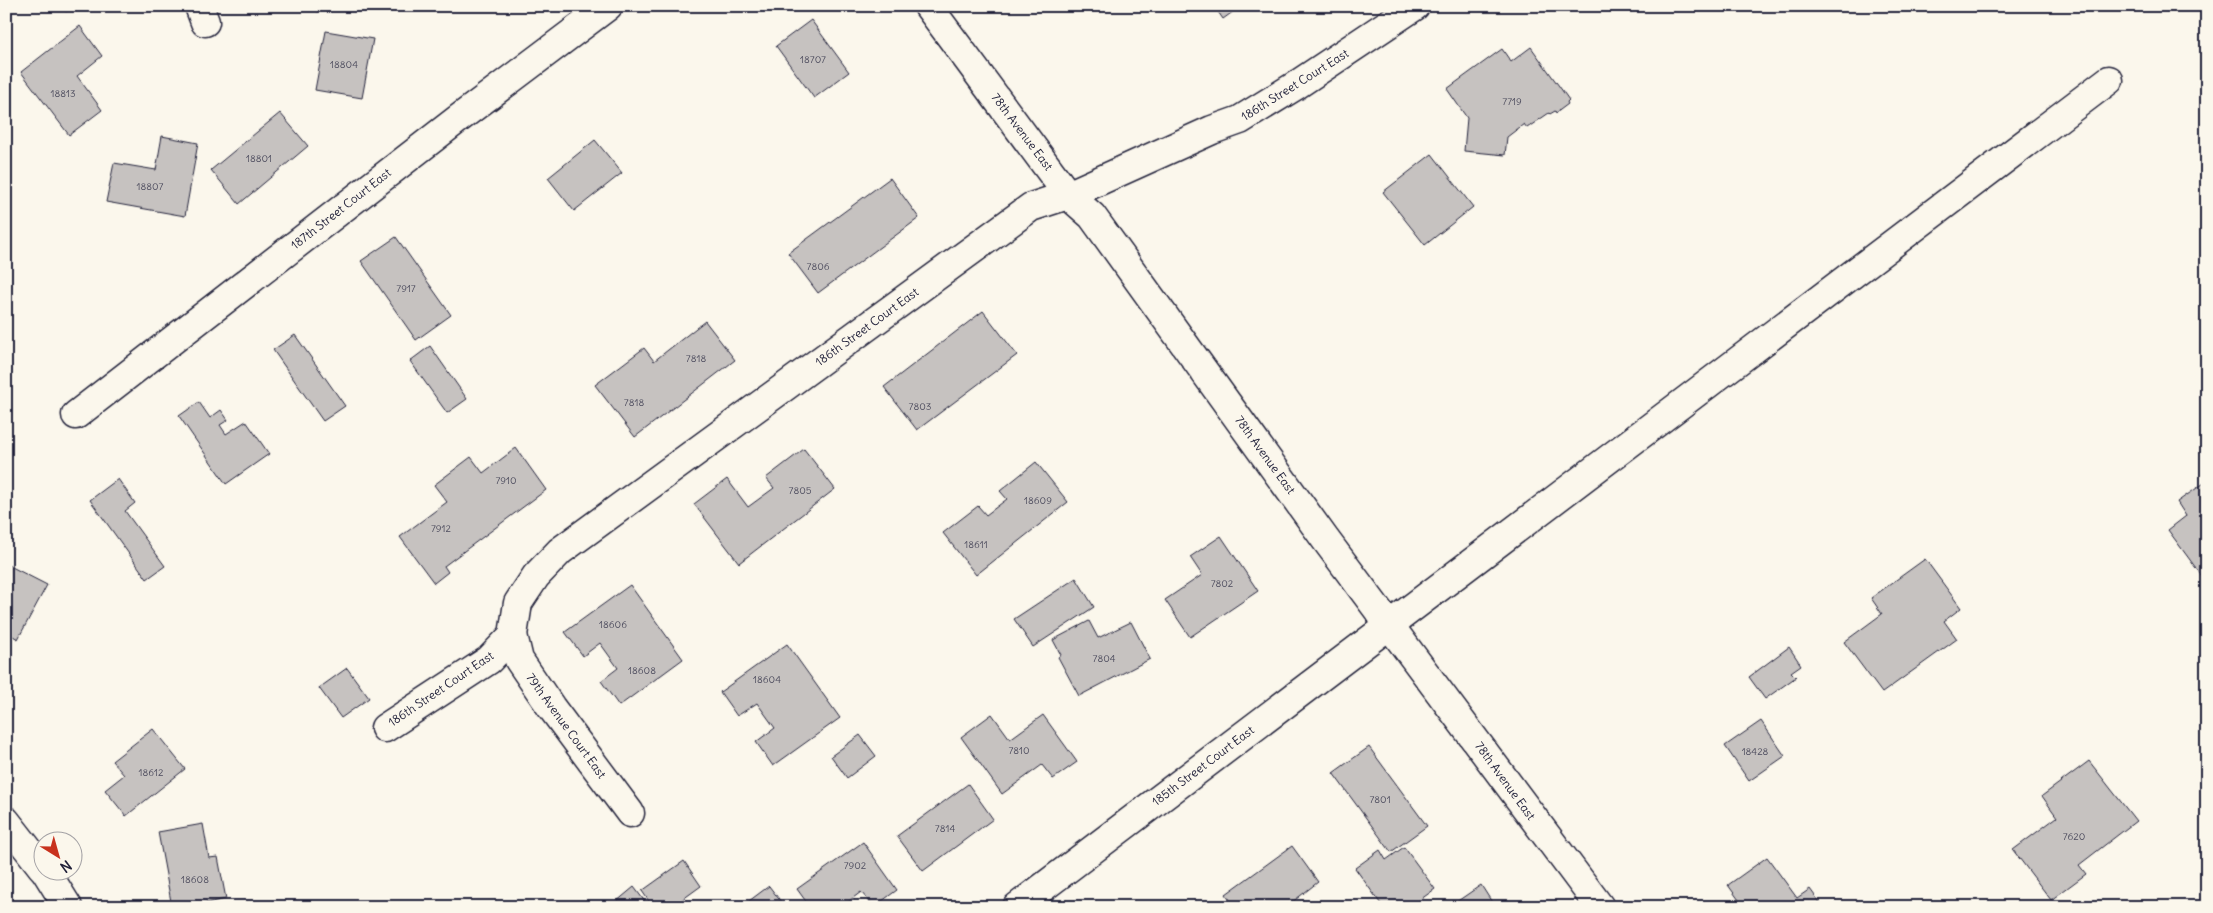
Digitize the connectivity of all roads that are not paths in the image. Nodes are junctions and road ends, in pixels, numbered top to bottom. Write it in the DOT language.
graph roads {
  1 [pos="928,6"];
  2 [pos="1415,6"];
  3 [pos="596,10"];
  4 [pos="2109,80"];
  5 [pos="1068,196"];
  6 [pos="76,414"];
  7 [pos="1390,625"];
  8 [pos="513,635"];
  9 [pos="385,728"];
  10 [pos="630,813"];
  11 [pos="6,821"];
  12 [pos="32,854"];
  13 [pos="51,880"];
  14 [pos="68,907"];
  15 [pos="1017,907"];
  16 [pos="1600,907"];
  1 -- 5 [label="street, 78th Avenue East"];
  2 -- 5 [label="street, 186th Street Court East"];
  3 -- 6 [label="street, 187th Street Court East"];
  4 -- 7 [label="street, 185th Street Court East"];
  5 -- 7 [label="street, 78th Avenue East"];
  5 -- 8 [label="street, 186th Street Court East"];
  7 -- 15 [label="street, 185th Street Court East"];
  7 -- 16 [label="street, 78th Avenue East"];
  8 -- 9 [label="street, 186th Street Court East"];
  8 -- 10 [label="street, 79th Avenue Court East"];
  11 -- 12 [label="street"];
  13 -- 14 [label="street"];
}
